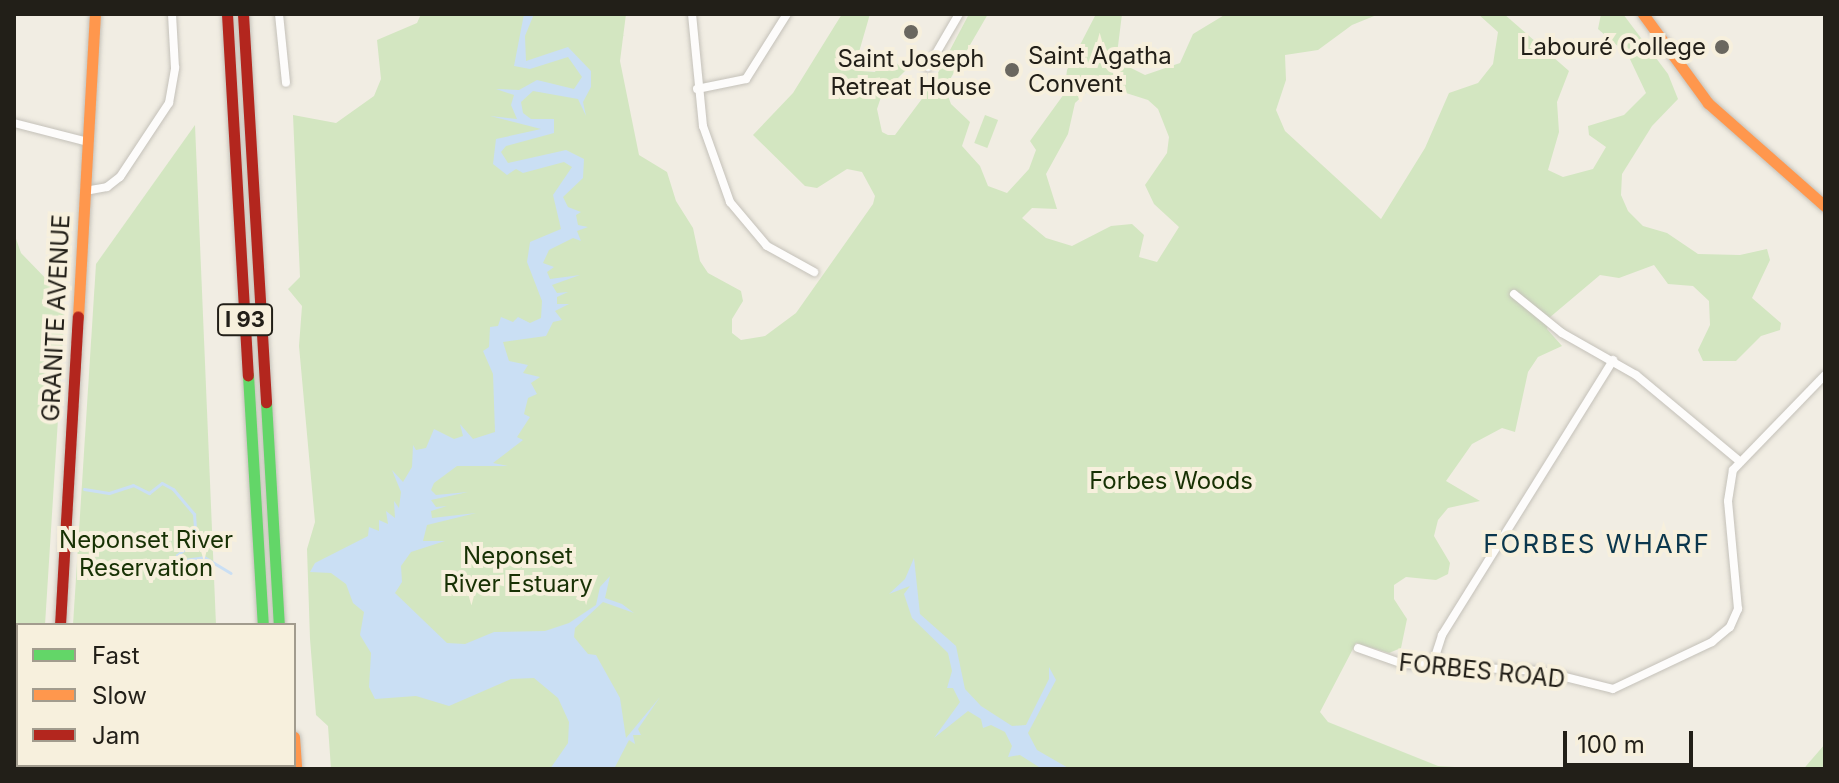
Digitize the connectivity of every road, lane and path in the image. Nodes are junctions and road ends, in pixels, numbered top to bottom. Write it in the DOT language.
graph roads {
  1 [pos="95,14"];
  2 [pos="172,14"];
  3 [pos="227,14"];
  4 [pos="234,14"];
  5 [pos="243,14"];
  6 [pos="253,14"];
  7 [pos="279,14"];
  8 [pos="692,14"];
  9 [pos="787,14"];
  10 [pos="959,14"];
  11 [pos="1643,14"];
  12 [pos="928,67"];
  13 [pos="286,83"];
  14 [pos="697,89"];
  15 [pos="14,123"];
  16 [pos="88,142"];
  17 [pos="85,191"];
  18 [pos="1825,206"];
  19 [pos="814,272"];
  20 [pos="1514,294"];
  21 [pos="1613,360"];
  22 [pos="1825,375"];
  23 [pos="1738,460"];
  24 [pos="60,623"];
  25 [pos="263,623"];
  26 [pos="270,623"];
  27 [pos="279,623"];
  28 [pos="288,623"];
  29 [pos="1358,648"];
  30 [pos="1432,666"];
  1 -- 16 [label="main road, GRANITE AVENUE"];
  2 -- 17 [label="street"];
  3 -- 25 [label="main road, I 93"];
  4 -- 26 [label="main road, I 93"];
  5 -- 27 [label="main road, I 93"];
  6 -- 28 [label="main road, I 93"];
  7 -- 13 [label="street"];
  8 -- 14 [label="street"];
  9 -- 14 [label="street"];
  10 -- 12 [label="street"];
  11 -- 18 [label="main road"];
  14 -- 19 [label="street"];
  15 -- 16 [label="street"];
  16 -- 17 [label="main road, GRANITE AVENUE"];
  17 -- 24 [label="main road, GRANITE AVENUE"];
  20 -- 21 [label="street"];
  21 -- 23 [label="street"];
  21 -- 30 [label="street"];
  22 -- 23 [label="street"];
  23 -- 30 [label="street, FORBES ROAD"];
  29 -- 30 [label="street, FORBES ROAD"];
}
